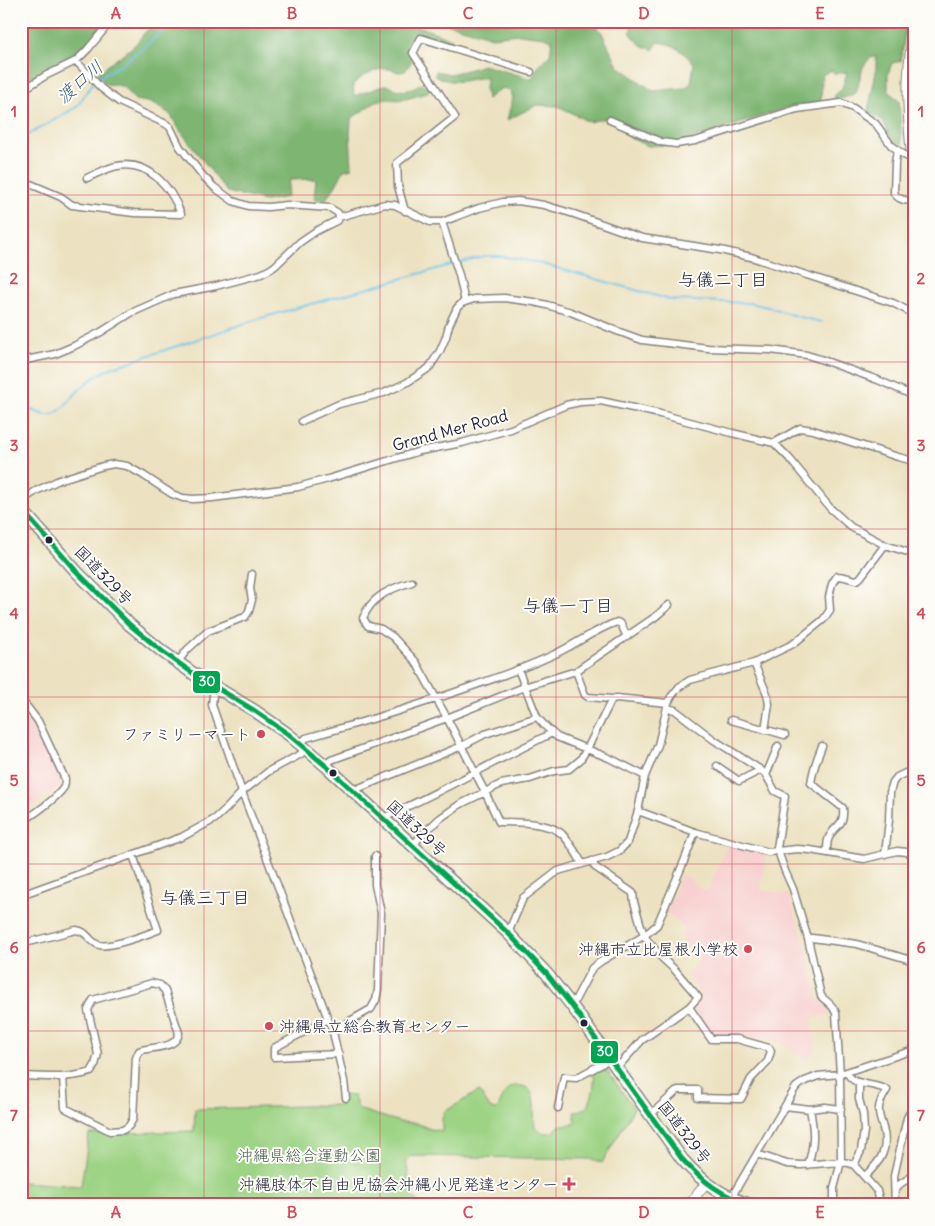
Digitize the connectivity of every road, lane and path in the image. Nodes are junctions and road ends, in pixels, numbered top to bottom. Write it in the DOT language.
graph roads {
  1 [pos="115,21"];
  2 [pos="913,32"];
  3 [pos="76,61"];
  4 [pos="531,72"];
  5 [pos="21,91"];
  6 [pos="610,120"];
  7 [pos="897,150"];
  8 [pos="914,160"];
  9 [pos="914,171"];
  10 [pos="87,178"];
  11 [pos="21,180"];
  12 [pos="914,200"];
  13 [pos="405,211"];
  14 [pos="339,216"];
  15 [pos="442,222"];
  16 [pos="465,302"];
  17 [pos="914,314"];
  18 [pos="21,361"];
  19 [pos="914,396"];
  20 [pos="302,421"];
  21 [pos="774,442"];
  22 [pos="914,461"];
  23 [pos="21,501"];
  24 [pos="21,509"];
  25 [pos="885,545"];
  26 [pos="914,554"];
  27 [pos="252,574"];
  28 [pos="412,582"];
  29 [pos="669,605"];
  30 [pos="627,637"];
  31 [pos="754,662"];
  32 [pos="177,663"];
  33 [pos="518,669"];
  34 [pos="576,671"];
  35 [pos="524,687"];
  36 [pos="216,688"];
  37 [pos="21,699"];
  38 [pos="437,699"];
  39 [pos="612,699"];
  40 [pos="668,705"];
  41 [pos="537,717"];
  42 [pos="447,718"];
  43 [pos="730,720"];
  44 [pos="765,730"];
  45 [pos="552,733"];
  46 [pos="785,735"];
  47 [pos="303,746"];
  48 [pos="462,746"];
  49 [pos="778,746"];
  50 [pos="822,746"];
  51 [pos="587,750"];
  52 [pos="326,766"];
  53 [pos="717,766"];
  54 [pos="914,769"];
  55 [pos="474,772"];
  56 [pos="764,773"];
  57 [pos="645,776"];
  58 [pos="242,792"];
  59 [pos="354,792"];
  60 [pos="485,792"];
  61 [pos="638,811"];
  62 [pos="383,818"];
  63 [pos="21,821"];
  64 [pos="695,832"];
  65 [pos="413,846"];
  66 [pos="779,851"];
  67 [pos="827,853"];
  68 [pos="885,854"];
  69 [pos="133,855"];
  70 [pos="914,855"];
  71 [pos="375,856"];
  72 [pos="592,861"];
  73 [pos="582,864"];
  74 [pos="21,895"];
  75 [pos="508,933"];
  76 [pos="644,936"];
  77 [pos="808,939"];
  78 [pos="21,944"];
  79 [pos="914,961"];
  80 [pos="572,1006"];
  81 [pos="689,1007"];
  82 [pos="328,1020"];
  83 [pos="333,1032"];
  84 [pos="914,1050"];
  85 [pos="339,1054"];
  86 [pos="609,1058"];
  87 [pos="616,1069"];
  88 [pos="847,1072"];
  89 [pos="840,1074"];
  90 [pos="21,1076"];
  91 [pos="63,1077"];
  92 [pos="859,1083"];
  93 [pos="346,1098"];
  94 [pos="785,1106"];
  95 [pos="914,1106"];
  96 [pos="558,1108"];
  97 [pos="810,1109"];
  98 [pos="841,1109"];
  99 [pos="650,1115"];
  100 [pos="756,1154"];
  101 [pos="841,1162"];
  102 [pos="808,1164"];
  103 [pos="854,1165"];
  104 [pos="914,1175"];
  105 [pos="865,1176"];
  106 [pos="706,1184"];
  107 [pos="895,1191"];
  108 [pos="731,1198"];
  109 [pos="689,1205"];
  110 [pos="753,1205"];
  111 [pos="834,1205"];
  112 [pos="881,1205"];
  113 [pos="895,1205"];
  1 -- 3 [label="street"];
  2 -- 9 [label="main road"];
  3 -- 5 [label="street"];
  3 -- 14 [label="street"];
  4 -- 13 [label="street"];
  6 -- 7 [label="street"];
  7 -- 8 [label="street, bridge"];
  7 -- 12 [label="street"];
  10 -- 11 [label="street"];
  13 -- 14 [label="street"];
  13 -- 15 [label="street"];
  14 -- 18 [label="street"];
  15 -- 16 [label="street"];
  15 -- 17 [label="street"];
  16 -- 19 [label="street"];
  16 -- 20 [label="street"];
  21 -- 22 [label="street"];
  21 -- 23 [label="street, Grand Mer Road"];
  21 -- 25 [label="street"];
  24 -- 32 [label="highway, 国道329号"];
  25 -- 26 [label="street"];
  25 -- 31 [label="street"];
  27 -- 32 [label="street"];
  28 -- 38 [label="street"];
  29 -- 30 [label="street"];
  30 -- 33 [label="street"];
  30 -- 34 [label="street"];
  31 -- 40 [label="street"];
  31 -- 44 [label="street"];
  32 -- 36 [label="highway, 国道329号"];
  33 -- 35 [label="street"];
  33 -- 38 [label="street"];
  34 -- 35 [label="street"];
  34 -- 39 [label="street"];
  35 -- 41 [label="street"];
  35 -- 42 [label="street"];
  36 -- 47 [label="highway, 国道329号"];
  36 -- 58 [label="street"];
  37 -- 63 [label="street"];
  38 -- 42 [label="street"];
  38 -- 47 [label="street"];
  39 -- 40 [label="street"];
  39 -- 51 [label="street"];
  40 -- 56 [label="street"];
  40 -- 57 [label="street"];
  41 -- 45 [label="street"];
  41 -- 48 [label="street"];
  42 -- 48 [label="street"];
  42 -- 52 [label="street"];
  43 -- 44 [label="street"];
  44 -- 46 [label="street"];
  45 -- 51 [label="street"];
  45 -- 55 [label="street"];
  47 -- 52 [label="highway, 国道329号"];
  47 -- 58 [label="street"];
  48 -- 55 [label="street"];
  48 -- 59 [label="street"];
  49 -- 56 [label="street"];
  50 -- 67 [label="street"];
  51 -- 57 [label="street"];
  51 -- 60 [label="street"];
  52 -- 59 [label="highway, 国道329号"];
  53 -- 56 [label="street"];
  54 -- 68 [label="street"];
  55 -- 60 [label="street"];
  55 -- 62 [label="street"];
  56 -- 66 [label="street"];
  57 -- 61 [label="street"];
  58 -- 69 [label="street"];
  58 -- 82 [label="street"];
  59 -- 62 [label="highway, 国道329号"];
  60 -- 65 [label="street"];
  60 -- 73 [label="street"];
  61 -- 64 [label="street"];
  61 -- 72 [label="street"];
  62 -- 65 [label="highway, 国道329号"];
  64 -- 66 [label="street"];
  64 -- 76 [label="street"];
  65 -- 75 [label="highway, 国道329号"];
  66 -- 67 [label="street"];
  66 -- 77 [label="street"];
  67 -- 68 [label="street"];
  68 -- 70 [label="street"];
  69 -- 74 [label="street"];
  69 -- 78 [label="street"];
  71 -- 83 [label="street"];
  72 -- 73 [label="street"];
  72 -- 76 [label="street"];
  73 -- 75 [label="street"];
  75 -- 80 [label="highway, 国道329号"];
  76 -- 80 [label="street"];
  76 -- 81 [label="street"];
  77 -- 79 [label="street"];
  77 -- 89 [label="street"];
  80 -- 86 [label="highway, 国道329号"];
  81 -- 87 [label="street"];
  81 -- 99 [label="street"];
  82 -- 83 [label="street"];
  82 -- 85 [label="street"];
  83 -- 85 [label="street"];
  84 -- 88 [label="street"];
  85 -- 93 [label="street"];
  86 -- 87 [label="highway, 国道329号"];
  86 -- 96 [label="street"];
  87 -- 99 [label="highway, 国道329号"];
  88 -- 89 [label="street"];
  88 -- 92 [label="street"];
  89 -- 94 [label="street"];
  89 -- 98 [label="street"];
  90 -- 91 [label="street"];
  91 -- 91 [label="street"];
  92 -- 103 [label="street"];
  92 -- 105 [label="street"];
  94 -- 97 [label="street"];
  94 -- 100 [label="street"];
  95 -- 107 [label="street"];
  97 -- 98 [label="street"];
  97 -- 102 [label="street"];
  98 -- 101 [label="street"];
  99 -- 106 [label="highway, 国道329号"];
  100 -- 102 [label="street"];
  100 -- 108 [label="street"];
  101 -- 102 [label="street"];
  101 -- 103 [label="street"];
  101 -- 111 [label="street"];
  103 -- 105 [label="street"];
  104 -- 107 [label="street"];
  105 -- 112 [label="street"];
  106 -- 108 [label="highway, 国道329号"];
  106 -- 109 [label="street"];
  107 -- 113 [label="street"];
  108 -- 110 [label="highway, 国道329号"];
}
